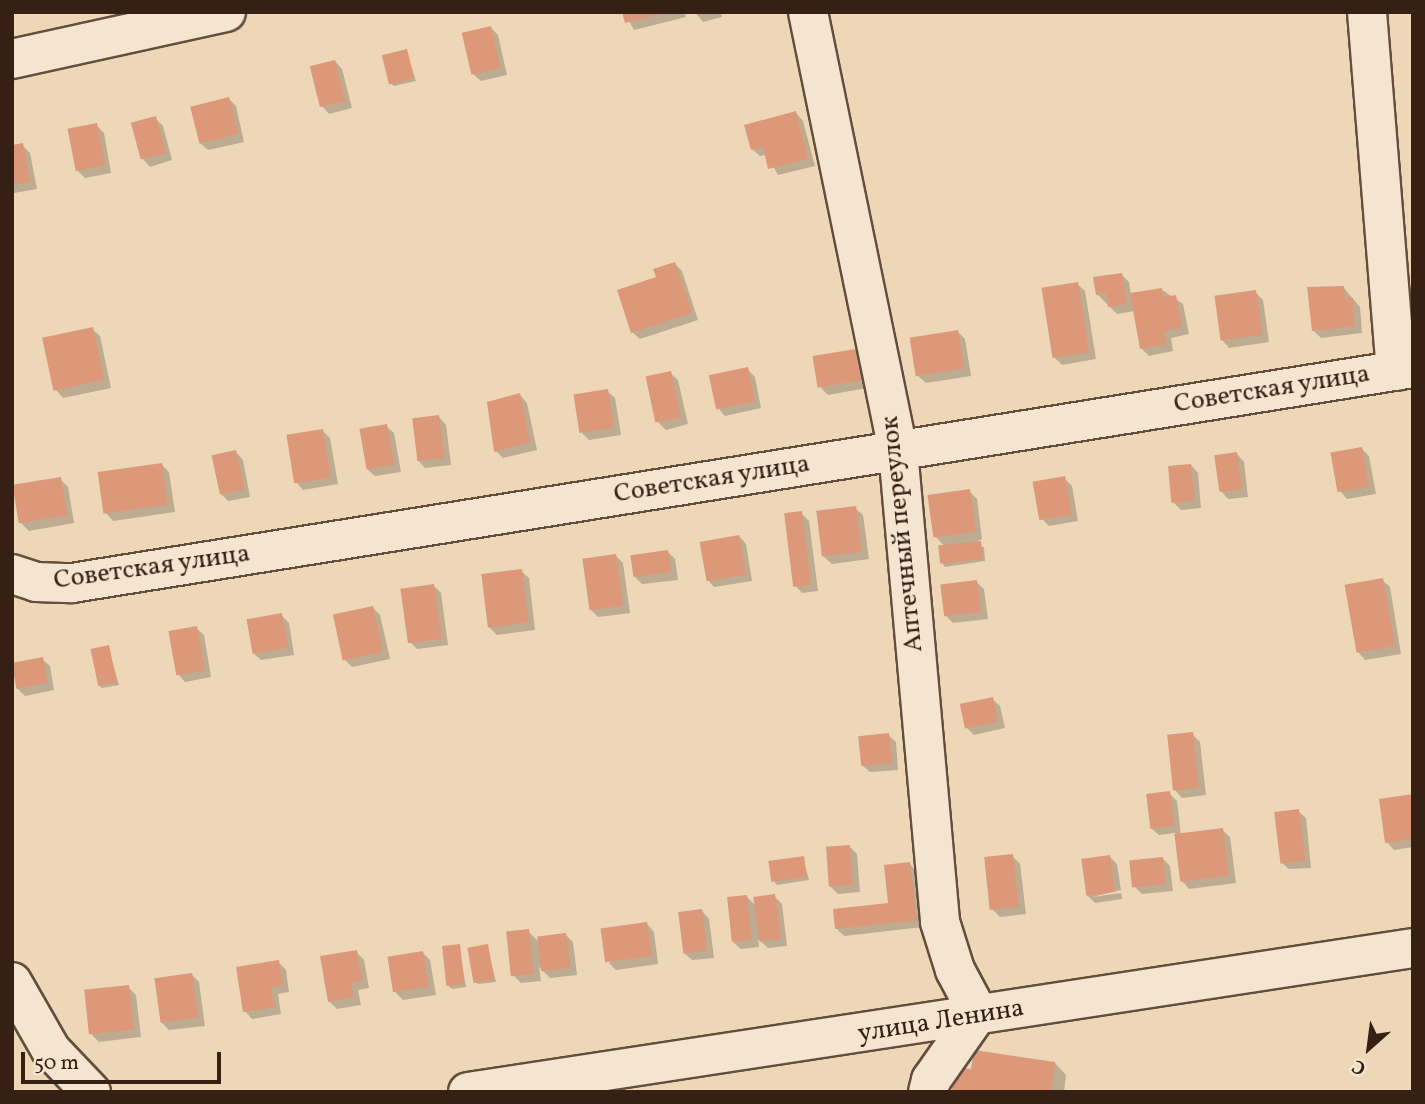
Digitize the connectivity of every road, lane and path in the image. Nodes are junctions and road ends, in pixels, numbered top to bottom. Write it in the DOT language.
graph roads {
  1 [pos="226,12"];
  2 [pos="807,12"];
  3 [pos="1367,12"];
  4 [pos="12,59"];
  5 [pos="1404,369"];
  6 [pos="898,450"];
  7 [pos="12,574"];
  8 [pos="1413,948"];
  9 [pos="12,982"];
  10 [pos="978,1013"];
  11 [pos="567,1085"];
  12 [pos="490,1090"];
  13 [pos="91,1092"];
  14 [pos="928,1092"];
  1 -- 4 [label="street"];
  2 -- 6 [label="street, Аптечный переулок"];
  3 -- 5 [label="street"];
  5 -- 6 [label="street, Советская улица"];
  6 -- 7 [label="street, Советская улица"];
  6 -- 10 [label="street, Аптечный переулок"];
  8 -- 10 [label="street, улица Ленина"];
  9 -- 13 [label="street"];
  10 -- 11 [label="street, улица Ленина"];
  10 -- 14 [label="street"];
  11 -- 12 [label="street, улица Ленина"];
}
